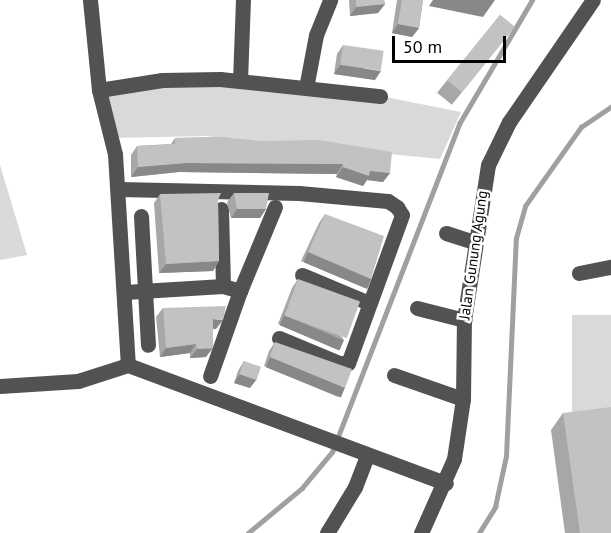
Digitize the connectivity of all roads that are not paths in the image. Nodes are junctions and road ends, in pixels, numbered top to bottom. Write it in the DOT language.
graph roads {
  1 [pos="90,0"];
  2 [pos="243,0"];
  3 [pos="330,0"];
  4 [pos="593,0"];
  5 [pos="240,81"];
  6 [pos="306,88"];
  7 [pos="99,90"];
  8 [pos="380,96"];
  9 [pos="118,189"];
  10 [pos="275,207"];
  11 [pos="221,209"];
  12 [pos="141,216"];
  13 [pos="446,233"];
  14 [pos="474,242"];
  15 [pos="611,267"];
  16 [pos="579,273"];
  17 [pos="302,275"];
  18 [pos="223,286"];
  19 [pos="144,291"];
  20 [pos="240,291"];
  21 [pos="125,292"];
  22 [pos="369,303"];
  23 [pos="417,308"];
  24 [pos="464,320"];
  25 [pos="279,338"];
  26 [pos="148,345"];
  27 [pos="129,365"];
  28 [pos="394,375"];
  29 [pos="210,376"];
  30 [pos="0,386"];
  31 [pos="463,399"];
  32 [pos="367,456"];
  33 [pos="446,483"];
  34 [pos="327,533"];
  35 [pos="421,533"];
  1 -- 7 [label="street"];
  2 -- 5 [label="street"];
  3 -- 6 [label="street"];
  4 -- 14 [label="street, Jalan Gunung Agung"];
  5 -- 6 [label="street"];
  5 -- 7 [label="street"];
  6 -- 8 [label="street"];
  7 -- 9 [label="street"];
  9 -- 21 [label="street"];
  9 -- 22 [label="street"];
  10 -- 20 [label="street"];
  11 -- 18 [label="street"];
  12 -- 19 [label="street"];
  13 -- 14 [label="street"];
  14 -- 24 [label="street, Jalan Gunung Agung"];
  15 -- 16 [label="street"];
  17 -- 22 [label="street"];
  18 -- 19 [label="street"];
  18 -- 20 [label="street"];
  19 -- 21 [label="street"];
  19 -- 26 [label="street"];
  20 -- 29 [label="street"];
  21 -- 27 [label="street"];
  22 -- 25 [label="street"];
  23 -- 24 [label="street"];
  24 -- 31 [label="street, Jalan Gunung Agung"];
  27 -- 30 [label="street"];
  27 -- 32 [label="street"];
  28 -- 31 [label="street"];
  31 -- 33 [label="street, Jalan Gunung Agung"];
  32 -- 33 [label="street"];
  32 -- 34 [label="street"];
  33 -- 35 [label="street, Jalan Gunung Agung"];
}
